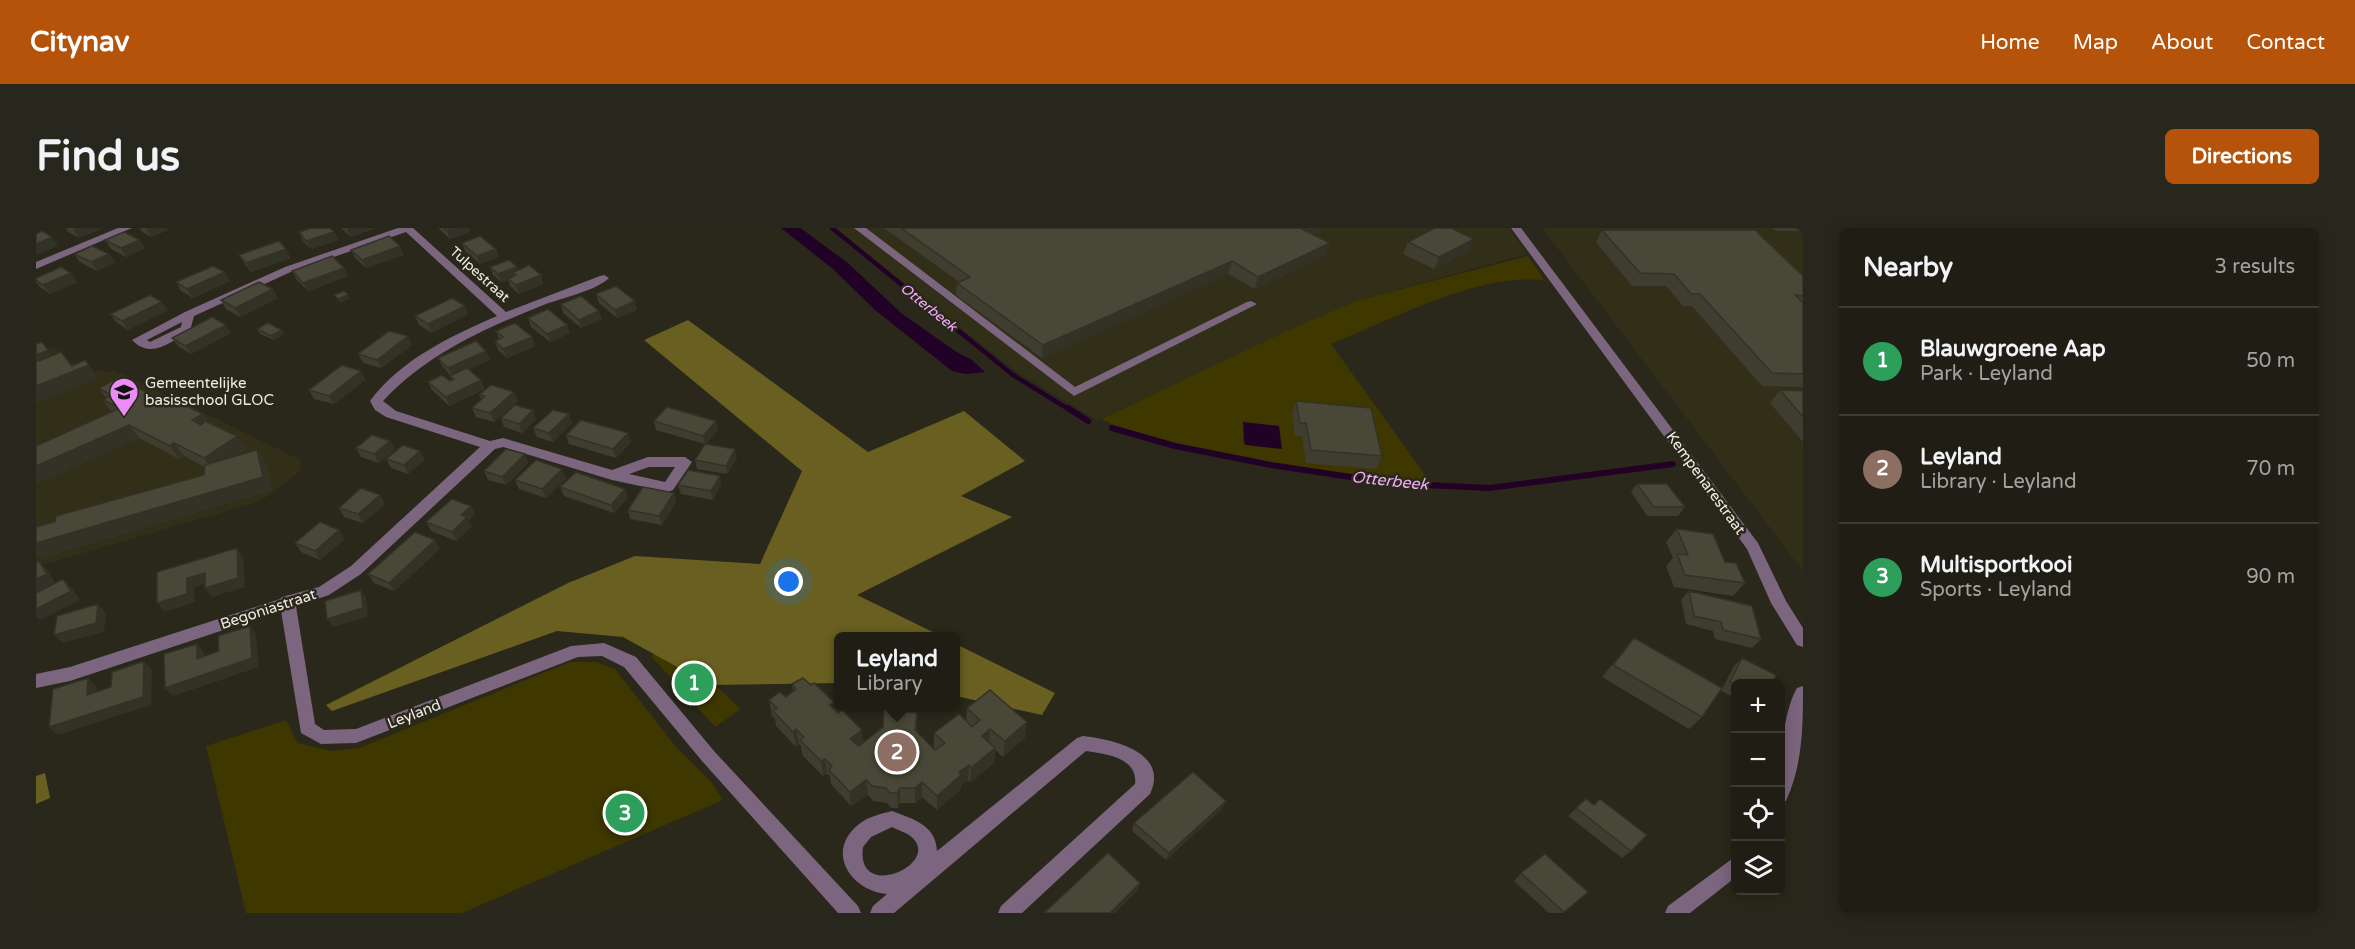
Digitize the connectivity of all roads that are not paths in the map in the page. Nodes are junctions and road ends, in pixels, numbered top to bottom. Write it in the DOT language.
graph roads {
  1 [pos="127,228"];
  2 [pos="407,228"];
  3 [pos="859,228"];
  4 [pos="1516,228"];
  5 [pos="1526,228"];
  6 [pos="36,266"];
  7 [pos="604,278"];
  8 [pos="1251,304"];
  9 [pos="189,314"];
  10 [pos="505,318"];
  11 [pos="1596,333"];
  12 [pos="490,446"];
  13 [pos="612,475"];
  14 [pos="287,601"];
  15 [pos="1803,641"];
  16 [pos="36,681"];
  17 [pos="1803,693"];
  18 [pos="1783,787"];
  19 [pos="1731,869"];
  20 [pos="851,913"];
  21 [pos="880,913"];
  22 [pos="1008,913"];
  23 [pos="1675,913"];
  1 -- 6 [label="street"];
  2 -- 9 [label="street"];
  2 -- 10 [label="street, Tulpestraat"];
  3 -- 8 [label="street"];
  4 -- 11 [label="street, Kempenarestraat"];
  5 -- 11 [label="street, Kempenarestraat"];
  7 -- 10 [label="street"];
  10 -- 12 [label="street"];
  11 -- 15 [label="street, Kempenarestraat"];
  12 -- 13 [label="street"];
  12 -- 14 [label="street, Begoniastraat"];
  14 -- 16 [label="street, Begoniastraat"];
  14 -- 20 [label="street, Leyland"];
  17 -- 18 [label="street"];
  19 -- 23 [label="street"];
  21 -- 22 [label="street"];
}
